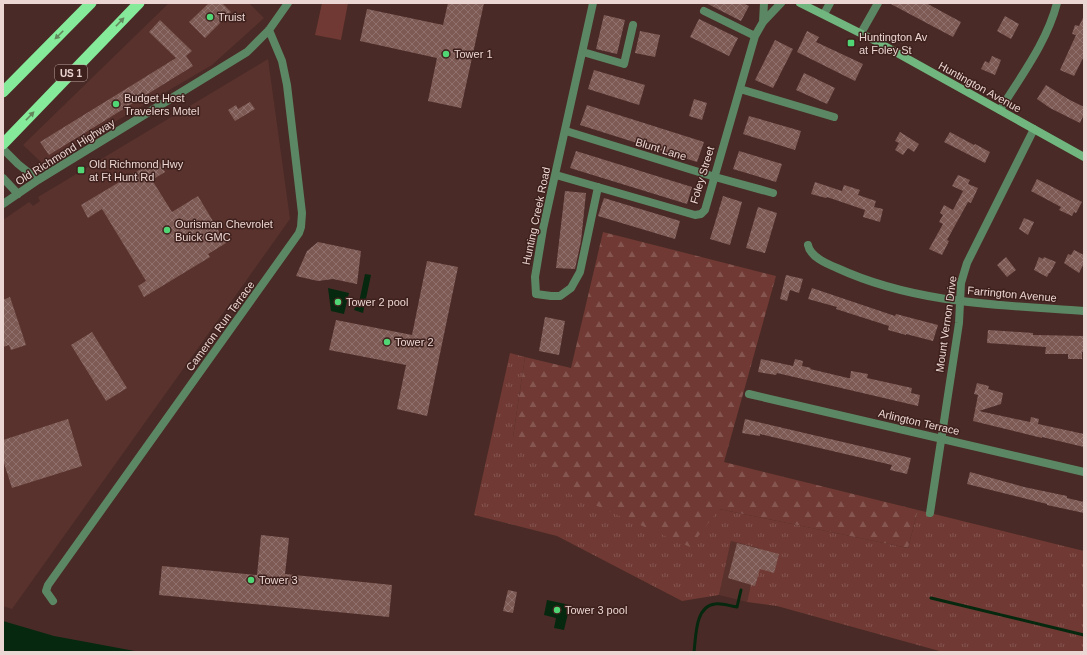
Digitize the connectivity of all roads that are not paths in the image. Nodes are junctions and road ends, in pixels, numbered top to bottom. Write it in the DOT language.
graph roads {
  1 [pos="91,3"];
  2 [pos="139,3"];
  3 [pos="288,3"];
  4 [pos="593,3"];
  5 [pos="764,3"];
  6 [pos="781,3"];
  7 [pos="800,3"];
  8 [pos="830,3"];
  9 [pos="878,3"];
  10 [pos="1057,3"];
  11 [pos="704,12"];
  12 [pos="824,14"];
  13 [pos="763,22"];
  14 [pos="633,25"];
  15 [pos="269,30"];
  16 [pos="861,33"];
  17 [pos="755,36"];
  18 [pos="583,52"];
  19 [pos="23,72"];
  20 [pos="3,82"];
  21 [pos="740,89"];
  22 [pos="3,92"];
  23 [pos="1000,110"];
  24 [pos="834,117"];
  25 [pos="1034,129"];
  26 [pos="566,131"];
  27 [pos="3,144"];
  28 [pos="3,149"];
  29 [pos="1084,157"];
  30 [pos="556,175"];
  31 [pos="715,177"];
  32 [pos="3,178"];
  33 [pos="38,180"];
  34 [pos="598,187"];
  35 [pos="773,193"];
  36 [pos="18,194"];
  37 [pos="3,204"];
  38 [pos="808,245"];
  39 [pos="960,301"];
  40 [pos="1084,311"];
  41 [pos="749,394"];
  42 [pos="941,439"];
  43 [pos="1084,472"];
  44 [pos="930,512"];
  45 [pos="53,601"];
  1 -- 19 [label="highway, one-way"];
  27 -- 2 [label="highway, US 1, one-way"];
  3 -- 15 [label="street, Old Richmond Highway"];
  4 -- 18 [label="street, Hunting Creek Road"];
  5 -- 13 [label="street, Foley Street"];
  6 -- 13 [label="street, Foley Street"];
  7 -- 12 [label="main road, Huntington Avenue"];
  8 -- 12 [label="street"];
  9 -- 16 [label="street"];
  10 -- 23 [label="street"];
  11 -- 17 [label="street"];
  12 -- 16 [label="main road, Huntington Avenue"];
  13 -- 17 [label="street, Foley Street"];
  14 -- 18 [label="street"];
  15 -- 33 [label="street, Old Richmond Highway"];
  15 -- 45 [label="street, Cameron Run Terrace"];
  16 -- 23 [label="main road, Huntington Avenue"];
  17 -- 21 [label="street, Foley Street"];
  18 -- 26 [label="street, Hunting Creek Road"];
  19 -- 20 [label="highway"];
  19 -- 22 [label="highway"];
  21 -- 24 [label="street"];
  21 -- 31 [label="street, Foley Street"];
  23 -- 25 [label="main road, Huntington Avenue"];
  25 -- 29 [label="main road, Huntington Avenue"];
  25 -- 39 [label="street, Mount Vernon Drive"];
  26 -- 30 [label="street, Hunting Creek Road"];
  26 -- 31 [label="street, Blunt Lane"];
  28 -- 33 [label="street"];
  30 -- 34 [label="street, Foley Street"];
  30 -- 34 [label="street, Hunting Creek Road"];
  31 -- 34 [label="street, Foley Street"];
  31 -- 35 [label="street, Blunt Lane"];
  32 -- 36 [label="street"];
  33 -- 36 [label="street, Old Richmond Highway"];
  36 -- 37 [label="street, Old Richmond Highway"];
  38 -- 39 [label="street, Farrington Avenue"];
  39 -- 40 [label="street, Farrington Avenue"];
  39 -- 42 [label="street, Mount Vernon Drive"];
  41 -- 42 [label="street, Arlington Terrace"];
  42 -- 43 [label="street, Arlington Terrace"];
  42 -- 44 [label="street, Mount Vernon Drive"];
}
